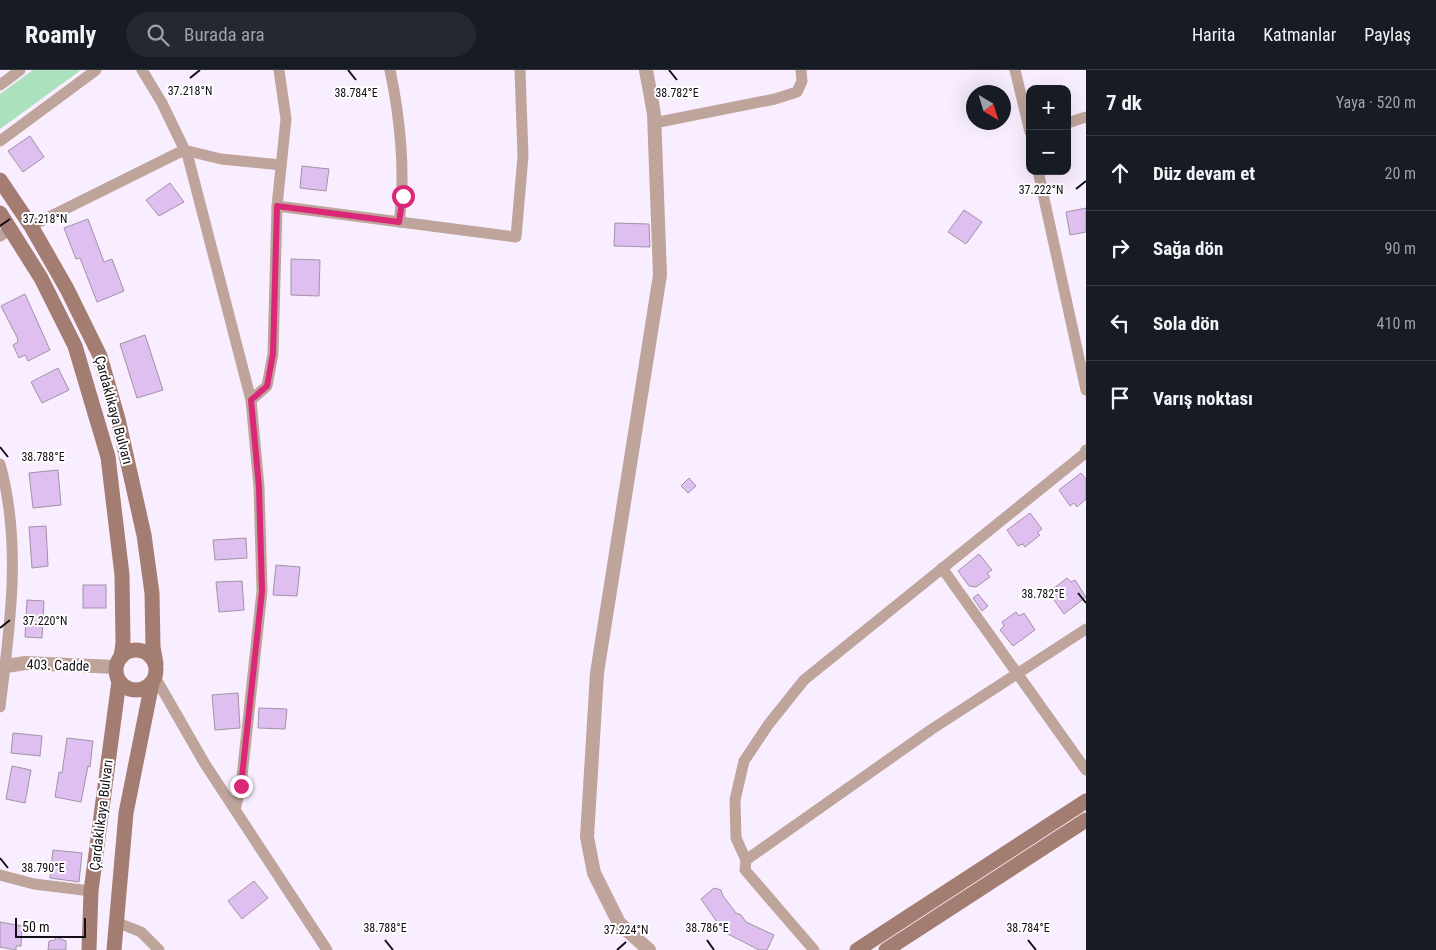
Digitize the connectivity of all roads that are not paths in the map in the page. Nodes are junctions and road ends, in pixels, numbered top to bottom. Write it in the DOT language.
graph roads {
  1 [pos="20,70"];
  2 [pos="96,70"];
  3 [pos="142,70"];
  4 [pos="279,70"];
  5 [pos="390,70"];
  6 [pos="520,70"];
  7 [pos="646,70"];
  8 [pos="1015,70"];
  9 [pos="804,74"];
  10 [pos="0,85"];
  11 [pos="1086,117"];
  12 [pos="1071,122"];
  13 [pos="654,123"];
  14 [pos="1030,130"];
  15 [pos="0,141"];
  16 [pos="184,150"];
  17 [pos="281,166"];
  18 [pos="1039,175"];
  19 [pos="0,180"];
  20 [pos="277,206"];
  21 [pos="0,213"];
  22 [pos="399,222"];
  23 [pos="31,226"];
  24 [pos="5,232"];
  25 [pos="1086,390"];
  26 [pos="251,400"];
  27 [pos="1085,453"];
  28 [pos="0,466"];
  29 [pos="942,568"];
  30 [pos="1086,629"];
  31 [pos="2,666"];
  32 [pos="119,668"];
  33 [pos="1017,674"];
  34 [pos="154,675"];
  35 [pos="0,707"];
  36 [pos="1086,770"];
  37 [pos="1086,801"];
  38 [pos="235,809"];
  39 [pos="1086,820"];
  40 [pos="746,860"];
  41 [pos="0,875"];
  42 [pos="91,891"];
  43 [pos="116,922"];
  44 [pos="89,950"];
  45 [pos="114,950"];
  46 [pos="159,950"];
  47 [pos="327,950"];
  48 [pos="649,950"];
  49 [pos="814,950"];
  50 [pos="857,950"];
  51 [pos="886,950"];
  1 -- 10 [label="street"];
  2 -- 15 [label="street"];
  3 -- 16 [label="street"];
  4 -- 17 [label="street"];
  5 -- 22 [label="street"];
  6 -- 22 [label="street"];
  7 -- 13 [label="street"];
  8 -- 14 [label="street"];
  9 -- 13 [label="street"];
  11 -- 12 [label="street"];
  13 -- 48 [label="street"];
  16 -- 17 [label="street"];
  16 -- 23 [label="street"];
  16 -- 26 [label="street"];
  17 -- 20 [label="street"];
  18 -- 25 [label="street"];
  19 -- 23 [label="main road, Çardaklıkaya Bulvarı"];
  20 -- 22 [label="street"];
  20 -- 26 [label="street"];
  21 -- 24 [label="main road, Çardaklıkaya Bulvarı"];
  23 -- 34 [label="main road, Çardaklıkaya Bulvarı"];
  24 -- 32 [label="main road, Çardaklıkaya Bulvarı"];
  26 -- 38 [label="street"];
  27 -- 29 [label="street"];
  28 -- 31 [label="street"];
  29 -- 33 [label="street"];
  29 -- 40 [label="street"];
  30 -- 33 [label="street"];
  31 -- 32 [label="street, 403. Cadde"];
  31 -- 35 [label="street"];
  32 -- 34 [label="main road"];
  32 -- 34 [label="main road"];
  32 -- 42 [label="main road, Çardaklıkaya Bulvarı"];
  33 -- 36 [label="street"];
  33 -- 40 [label="street"];
  34 -- 38 [label="street"];
  34 -- 43 [label="main road, Çardaklıkaya Bulvarı"];
  37 -- 50 [label="main road"];
  38 -- 47 [label="street"];
  39 -- 51 [label="main road"];
  40 -- 49 [label="street"];
  41 -- 42 [label="street"];
  42 -- 44 [label="main road, Çardaklıkaya Bulvarı"];
  43 -- 45 [label="main road, Çardaklıkaya Bulvarı"];
  43 -- 46 [label="street"];
}
